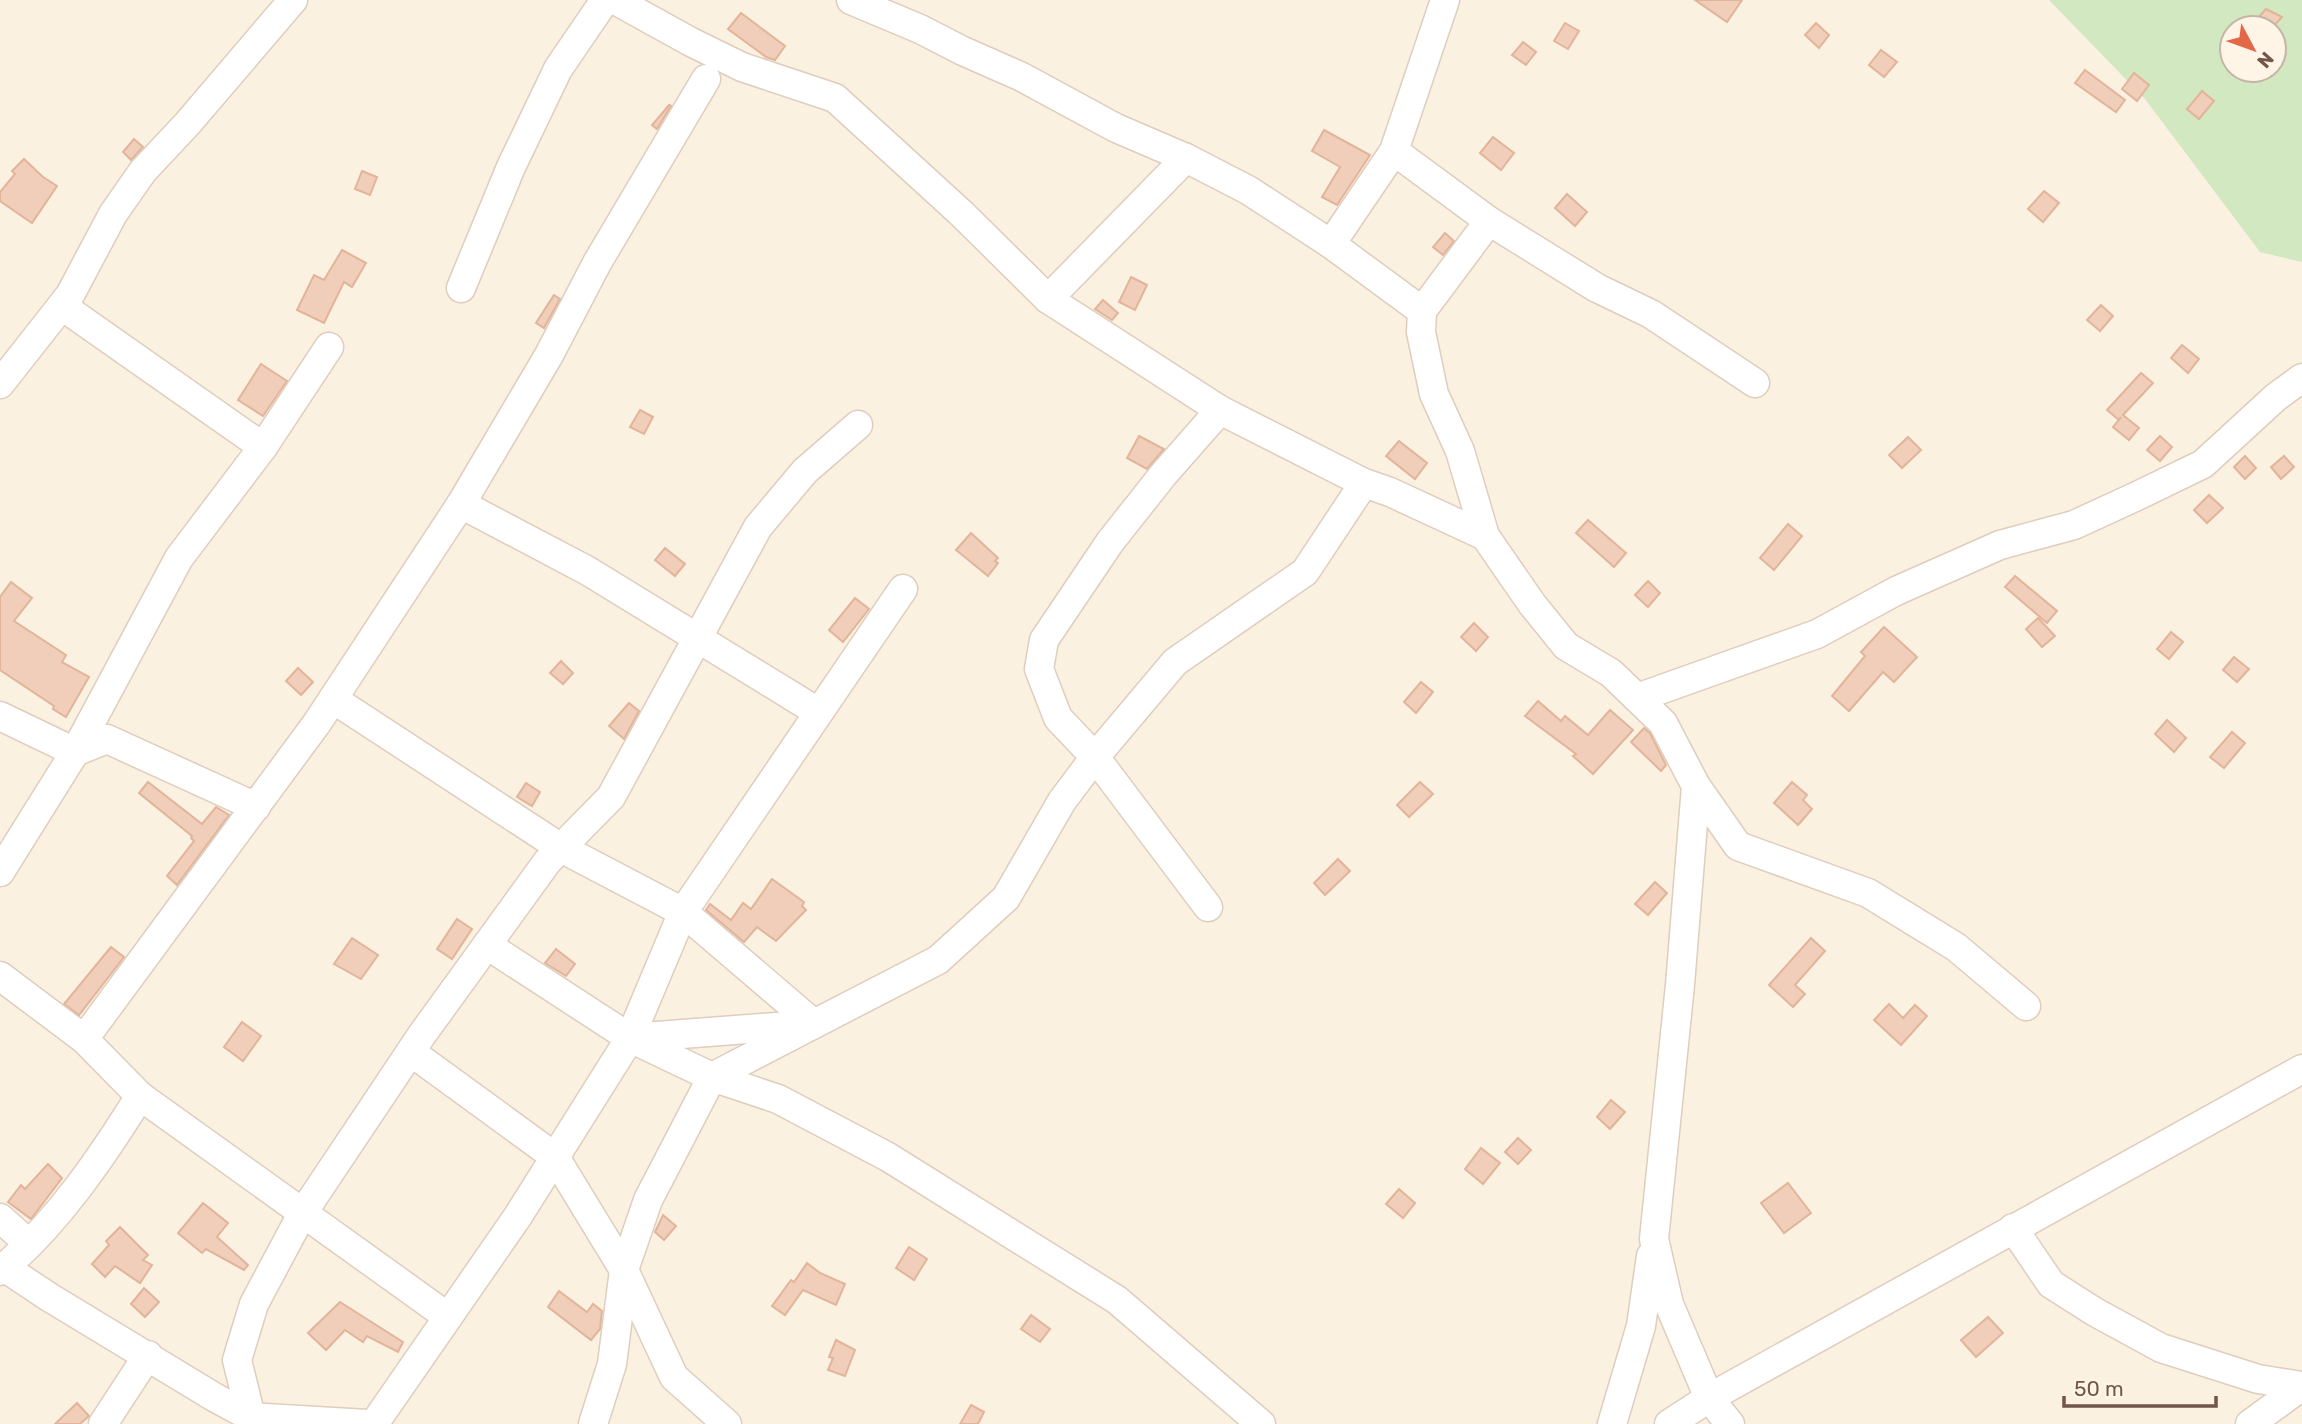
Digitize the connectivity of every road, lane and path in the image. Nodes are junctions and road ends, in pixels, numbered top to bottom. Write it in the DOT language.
graph roads {
  1 [pos="293,0"];
  2 [pos="605,0"];
  3 [pos="615,0"];
  4 [pos="851,0"];
  5 [pos="1445,0"];
  6 [pos="706,79"];
  7 [pos="1394,151"];
  8 [pos="1186,158"];
  9 [pos="1489,221"];
  10 [pos="1331,244"];
  11 [pos="461,288"];
  12 [pos="1048,299"];
  13 [pos="62,306"];
  14 [pos="1422,311"];
  15 [pos="329,347"];
  16 [pos="4,375"];
  17 [pos="2302,378"];
  18 [pos="1755,383"];
  19 [pos="1220,410"];
  20 [pos="858,425"];
  21 [pos="263,447"];
  22 [pos="1364,483"];
  23 [pos="461,503"];
  24 [pos="1485,536"];
  25 [pos="903,589"];
  26 [pos="696,640"];
  27 [pos="1637,698"];
  28 [pos="333,699"];
  29 [pos="818,712"];
  30 [pos="0,716"];
  31 [pos="75,752"];
  32 [pos="1095,757"];
  33 [pos="1696,786"];
  34 [pos="256,807"];
  35 [pos="561,848"];
  36 [pos="0,872"];
  37 [pos="1208,907"];
  38 [pos="683,912"];
  39 [pos="487,945"];
  40 [pos="0,976"];
  41 [pos="2026,1006"];
  42 [pos="814,1024"];
  43 [pos="630,1038"];
  44 [pos="83,1040"];
  45 [pos="411,1052"];
  46 [pos="2302,1069"];
  47 [pos="712,1077"];
  48 [pos="139,1096"];
  49 [pos="555,1157"];
  50 [pos="302,1214"];
  51 [pos="0,1218"];
  52 [pos="2013,1228"];
  53 [pos="1654,1239"];
  54 [pos="29,1243"];
  55 [pos="2,1269"];
  56 [pos="624,1270"];
  57 [pos="448,1317"];
  58 [pos="148,1355"];
  59 [pos="2301,1386"];
  60 [pos="1709,1398"];
  61 [pos="250,1422"];
  62 [pos="103,1424"];
  63 [pos="367,1424"];
  64 [pos="374,1424"];
  65 [pos="593,1424"];
  66 [pos="727,1424"];
  67 [pos="1261,1424"];
  68 [pos="1612,1424"];
  69 [pos="1669,1424"];
  70 [pos="1730,1424"];
  71 [pos="2250,1424"];
  1 -- 13 [label="street"];
  2 -- 11 [label="street"];
  3 -- 12 [label="street"];
  4 -- 8 [label="street"];
  5 -- 7 [label="street"];
  6 -- 23 [label="street"];
  7 -- 9 [label="street"];
  7 -- 10 [label="street"];
  8 -- 10 [label="street"];
  8 -- 12 [label="street"];
  9 -- 14 [label="street"];
  9 -- 18 [label="street"];
  10 -- 14 [label="street"];
  12 -- 19 [label="street"];
  13 -- 16 [label="street"];
  13 -- 21 [label="street"];
  14 -- 24 [label="street"];
  15 -- 21 [label="street"];
  17 -- 27 [label="street"];
  19 -- 22 [label="street"];
  19 -- 32 [label="street"];
  20 -- 26 [label="street"];
  21 -- 31 [label="street"];
  22 -- 24 [label="street"];
  22 -- 32 [label="street"];
  23 -- 26 [label="street"];
  23 -- 28 [label="street"];
  24 -- 27 [label="street"];
  25 -- 29 [label="street"];
  26 -- 29 [label="street"];
  26 -- 35 [label="street"];
  27 -- 33 [label="street"];
  28 -- 34 [label="street"];
  28 -- 35 [label="street"];
  29 -- 38 [label="street"];
  30 -- 31 [label="street"];
  31 -- 34 [label="street"];
  31 -- 36 [label="street"];
  32 -- 37 [label="street"];
  32 -- 42 [label="street"];
  33 -- 41 [label="street"];
  33 -- 53 [label="street"];
  34 -- 44 [label="street"];
  35 -- 38 [label="street"];
  35 -- 39 [label="street"];
  38 -- 42 [label="street"];
  38 -- 43 [label="street"];
  39 -- 43 [label="street"];
  39 -- 45 [label="street"];
  40 -- 44 [label="street"];
  42 -- 43 [label="street"];
  42 -- 47 [label="street"];
  43 -- 47 [label="street"];
  43 -- 49 [label="street"];
  44 -- 48 [label="street"];
  45 -- 49 [label="street"];
  45 -- 50 [label="street"];
  46 -- 52 [label="street"];
  47 -- 56 [label="street"];
  47 -- 67 [label="street"];
  48 -- 50 [label="street"];
  48 -- 54 [label="street"];
  49 -- 56 [label="street"];
  49 -- 57 [label="street"];
  50 -- 57 [label="street"];
  50 -- 61 [label="street"];
  51 -- 54 [label="street"];
  52 -- 59 [label="street"];
  52 -- 60 [label="street"];
  53 -- 60 [label="street"];
  53 -- 68 [label="street"];
  54 -- 55 [label="street"];
  55 -- 58 [label="street"];
  56 -- 65 [label="street"];
  56 -- 66 [label="street"];
  57 -- 64 [label="street"];
  58 -- 61 [label="street"];
  58 -- 62 [label="street"];
  59 -- 71 [label="street"];
  60 -- 69 [label="street"];
  60 -- 70 [label="street"];
  61 -- 63 [label="street"];
}
